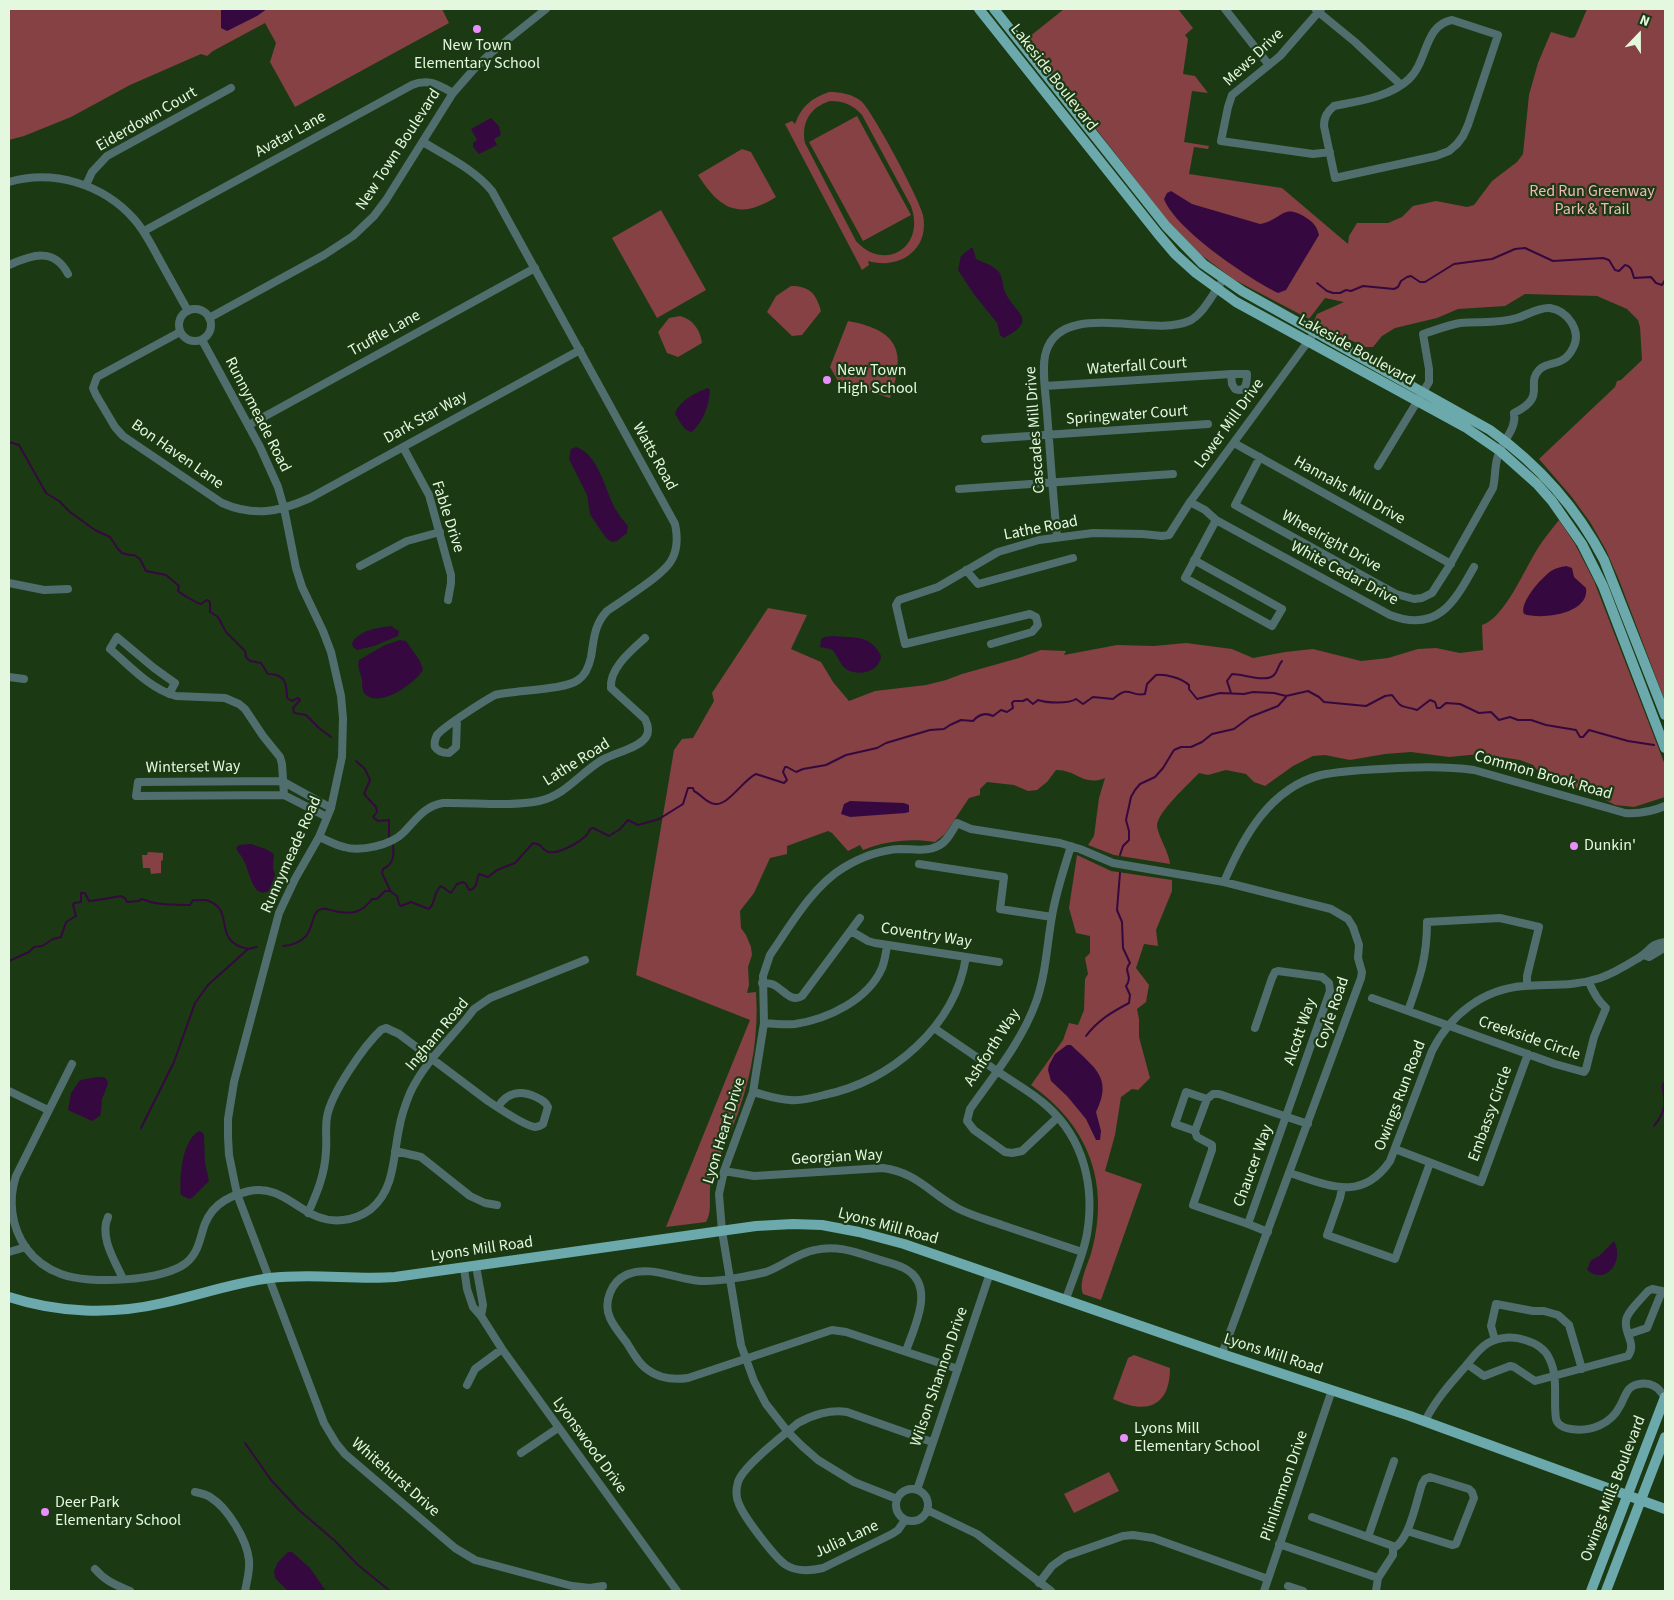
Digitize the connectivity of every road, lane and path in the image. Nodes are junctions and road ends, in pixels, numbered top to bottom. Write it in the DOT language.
graph roads {
  1 [pos="546,9"];
  2 [pos="979,9"];
  3 [pos="994,9"];
  4 [pos="1225,9"];
  5 [pos="1318,10"];
  6 [pos="1269,65"];
  7 [pos="1402,85"];
  8 [pos="231,88"];
  9 [pos="453,93"];
  10 [pos="423,142"];
  11 [pos="1330,152"];
  12 [pos="9,182"];
  13 [pos="86,185"];
  14 [pos="144,231"];
  15 [pos="9,265"];
  16 [pos="535,268"];
  17 [pos="68,274"];
  18 [pos="1223,279"];
  19 [pos="1216,289"];
  20 [pos="188,311"];
  21 [pos="209,318"];
  22 [pos="180,332"];
  23 [pos="1315,332"];
  24 [pos="202,340"];
  25 [pos="1308,341"];
  26 [pos="580,350"];
  27 [pos="1231,374"];
  28 [pos="1045,386"];
  29 [pos="1424,391"];
  30 [pos="1417,401"];
  31 [pos="1208,424"];
  32 [pos="248,425"];
  33 [pos="1049,435"];
  34 [pos="985,439"];
  35 [pos="1505,440"];
  36 [pos="1234,443"];
  37 [pos="403,447"];
  38 [pos="1500,451"];
  39 [pos="1260,457"];
  40 [pos="1378,466"];
  41 [pos="1173,474"];
  42 [pos="1052,482"];
  43 [pos="959,488"];
  44 [pos="1190,502"];
  45 [pos="284,508"];
  46 [pos="1216,520"];
  47 [pos="440,532"];
  48 [pos="1170,535"];
  49 [pos="1057,537"];
  50 [pos="1073,558"];
  51 [pos="1194,560"];
  52 [pos="1451,564"];
  53 [pos="360,566"];
  54 [pos="1474,567"];
  55 [pos="966,570"];
  56 [pos="9,583"];
  57 [pos="68,590"];
  58 [pos="448,600"];
  59 [pos="645,638"];
  60 [pos="991,644"];
  61 [pos="9,677"];
  62 [pos="24,679"];
  63 [pos="169,694"];
  64 [pos="1665,715"];
  65 [pos="457,720"];
  66 [pos="1665,748"];
  67 [pos="282,781"];
  68 [pos="284,795"];
  69 [pos="1665,806"];
  70 [pos="331,808"];
  71 [pos="327,817"];
  72 [pos="957,823"];
  73 [pos="319,837"];
  74 [pos="1071,846"];
  75 [pos="919,864"];
  76 [pos="1224,882"];
  77 [pos="1052,917"];
  78 [pos="860,918"];
  79 [pos="851,931"];
  80 [pos="1665,943"];
  81 [pos="887,945"];
  82 [pos="966,957"];
  83 [pos="585,960"];
  84 [pos="999,962"];
  85 [pos="1589,982"];
  86 [pos="762,983"];
  87 [pos="1526,985"];
  88 [pos="1372,998"];
  89 [pos="1408,1011"];
  90 [pos="764,1023"];
  91 [pos="1448,1025"];
  92 [pos="934,1028"];
  93 [pos="1255,1028"];
  94 [pos="1528,1054"];
  95 [pos="433,1060"];
  96 [pos="72,1064"];
  97 [pos="996,1071"];
  98 [pos="9,1091"];
  99 [pos="753,1092"];
  100 [pos="1207,1099"];
  101 [pos="498,1107"];
  102 [pos="48,1110"];
  103 [pos="1286,1116"];
  104 [pos="1058,1117"];
  105 [pos="1308,1124"];
  106 [pos="1195,1131"];
  107 [pos="1395,1149"];
  108 [pos="395,1151"];
  109 [pos="1430,1163"];
  110 [pos="724,1171"];
  111 [pos="1290,1173"];
  112 [pos="12,1174"];
  113 [pos="1342,1188"];
  114 [pos="237,1194"];
  115 [pos="497,1205"];
  116 [pos="308,1214"];
  117 [pos="108,1218"];
  118 [pos="1248,1224"];
  119 [pos="722,1231"];
  120 [pos="1268,1232"];
  121 [pos="26,1247"];
  122 [pos="9,1252"];
  123 [pos="1082,1252"];
  124 [pos="476,1266"];
  125 [pos="464,1268"];
  126 [pos="990,1273"];
  127 [pos="729,1277"];
  128 [pos="270,1278"];
  129 [pos="123,1279"];
  130 [pos="9,1297"];
  131 [pos="1066,1299"];
  132 [pos="481,1316"];
  133 [pos="1629,1334"];
  134 [pos="1495,1340"];
  135 [pos="502,1348"];
  136 [pos="906,1352"];
  137 [pos="1222,1354"];
  138 [pos="745,1358"];
  139 [pos="1467,1364"];
  140 [pos="1582,1368"];
  141 [pos="958,1369"];
  142 [pos="1554,1376"];
  143 [pos="467,1385"];
  144 [pos="1332,1390"];
  145 [pos="1665,1397"];
  146 [pos="1425,1421"];
  147 [pos="558,1428"];
  148 [pos="788,1432"];
  149 [pos="1665,1437"];
  150 [pos="932,1442"];
  151 [pos="521,1453"];
  152 [pos="1394,1461"];
  153 [pos="917,1490"];
  154 [pos="195,1492"];
  155 [pos="1628,1494"];
  156 [pos="897,1499"];
  157 [pos="1641,1500"];
  158 [pos="1665,1509"];
  159 [pos="927,1510"];
  160 [pos="1312,1517"];
  161 [pos="905,1520"];
  162 [pos="1407,1531"];
  163 [pos="1368,1537"];
  164 [pos="1279,1544"];
  165 [pos="1394,1548"];
  166 [pos="95,1569"];
  167 [pos="1378,1578"];
  168 [pos="1268,1579"];
  169 [pos="1039,1583"];
  170 [pos="602,1586"];
  171 [pos="1288,1586"];
  172 [pos="130,1591"];
  173 [pos="245,1591"];
  174 [pos="677,1591"];
  175 [pos="1050,1591"];
  176 [pos="1264,1591"];
  177 [pos="1303,1591"];
  178 [pos="1376,1591"];
  179 [pos="1591,1591"];
  180 [pos="1606,1591"];
  1 -- 9 [label="street, New Town Boulevard"];
  2 -- 19 [label="main road, Lakeside Boulevard"];
  3 -- 18 [label="main road, Lakeside Boulevard"];
  4 -- 6 [label="street"];
  5 -- 6 [label="street, Mews Drive"];
  5 -- 7 [label="street"];
  6 -- 11 [label="street, Mews Drive"];
  7 -- 11 [label="street"];
  7 -- 11 [label="street"];
  8 -- 13 [label="street, Eiderdown Court"];
  9 -- 10 [label="street, New Town Boulevard"];
  9 -- 14 [label="street, Avatar Lane"];
  10 -- 16 [label="street, Watts Road"];
  10 -- 21 [label="street, New Town Boulevard"];
  12 -- 13 [label="street"];
  13 -- 14 [label="street"];
  14 -- 20 [label="street"];
  15 -- 17 [label="street"];
  16 -- 26 [label="street, Watts Road"];
  16 -- 32 [label="street, Truffle Lane"];
  18 -- 19 [label="street, Cascades Mill Drive"];
  18 -- 23 [label="main road, Lakeside Boulevard"];
  19 -- 25 [label="main road, Lakeside Boulevard"];
  19 -- 28 [label="street, Cascades Mill Drive"];
  20 -- 21 [label="street"];
  20 -- 22 [label="street"];
  21 -- 24 [label="street"];
  22 -- 24 [label="street"];
  22 -- 45 [label="street, Bon Haven Lane"];
  23 -- 25 [label="street, Lower Mill Drive"];
  23 -- 29 [label="main road, Lakeside Boulevard"];
  24 -- 32 [label="street, Runnymeade Road"];
  25 -- 30 [label="main road, Lakeside Boulevard"];
  25 -- 36 [label="street, Lower Mill Drive"];
  26 -- 37 [label="street, Dark Star Way"];
  26 -- 65 [label="street, Watts Road"];
  27 -- 28 [label="street, Waterfall Court"];
  28 -- 33 [label="street, Cascades Mill Drive"];
  29 -- 30 [label="street"];
  29 -- 35 [label="main road, Lakeside Boulevard"];
  29 -- 35 [label="street"];
  30 -- 38 [label="main road, Lakeside Boulevard"];
  30 -- 40 [label="street"];
  31 -- 33 [label="street, Springwater Court"];
  32 -- 45 [label="street, Runnymeade Road"];
  33 -- 34 [label="street, Springwater Court"];
  33 -- 42 [label="street, Cascades Mill Drive"];
  35 -- 38 [label="street"];
  35 -- 64 [label="main road, Lakeside Boulevard"];
  36 -- 39 [label="street, Hannahs Mill Drive"];
  36 -- 44 [label="street, Lower Mill Drive"];
  37 -- 45 [label="street, Dark Star Way"];
  37 -- 47 [label="street, Fable Drive"];
  38 -- 52 [label="street"];
  38 -- 66 [label="main road, Lakeside Boulevard"];
  39 -- 52 [label="street, Hannahs Mill Drive"];
  39 -- 52 [label="street, Wheelright Drive"];
  41 -- 42 [label="street"];
  42 -- 43 [label="street"];
  42 -- 49 [label="street, Cascades Mill Drive"];
  44 -- 46 [label="street, White Cedar Drive"];
  44 -- 48 [label="street, Lower Mill Drive"];
  45 -- 70 [label="street, Runnymeade Road"];
  46 -- 51 [label="street"];
  46 -- 54 [label="street, White Cedar Drive"];
  47 -- 53 [label="street"];
  47 -- 58 [label="street, Fable Drive"];
  48 -- 49 [label="street, Lathe Road"];
  49 -- 55 [label="street, Lathe Road"];
  50 -- 55 [label="street"];
  51 -- 51 [label="street"];
  55 -- 60 [label="street, Lathe Road"];
  56 -- 57 [label="street"];
  59 -- 73 [label="street, Lathe Road"];
  61 -- 62 [label="street"];
  63 -- 63 [label="street"];
  63 -- 67 [label="street"];
  67 -- 68 [label="street"];
  67 -- 68 [label="street, Winterset Way"];
  67 -- 70 [label="street, Winterset Way"];
  68 -- 71 [label="street, Winterset Way"];
  69 -- 76 [label="street, Common Brook Road"];
  70 -- 71 [label="street, Runnymeade Road"];
  71 -- 73 [label="street, Runnymeade Road"];
  72 -- 74 [label="street, Coyle Road"];
  72 -- 86 [label="street, Lyon Heart Drive"];
  73 -- 114 [label="street, Runnymeade Road"];
  74 -- 76 [label="street, Coyle Road"];
  74 -- 77 [label="street, Ashforth Way"];
  75 -- 77 [label="street"];
  76 -- 105 [label="street, Coyle Road"];
  77 -- 97 [label="street, Ashforth Way"];
  78 -- 79 [label="street"];
  79 -- 81 [label="street, Coventry Way"];
  79 -- 86 [label="street"];
  80 -- 85 [label="street, Owings Run Road"];
  81 -- 82 [label="street, Coventry Way"];
  81 -- 90 [label="street"];
  82 -- 84 [label="street, Coventry Way"];
  82 -- 92 [label="street"];
  83 -- 95 [label="street, Ingham Road"];
  85 -- 87 [label="street, Owings Run Road"];
  85 -- 94 [label="street, Creekside Circle"];
  86 -- 90 [label="street, Lyon Heart Drive"];
  87 -- 89 [label="street"];
  87 -- 91 [label="street, Owings Run Road"];
  88 -- 89 [label="street, Creekside Circle"];
  89 -- 91 [label="street, Creekside Circle"];
  90 -- 99 [label="street, Lyon Heart Drive"];
  91 -- 94 [label="street, Creekside Circle"];
  91 -- 107 [label="street, Owings Run Road"];
  92 -- 97 [label="street"];
  92 -- 99 [label="street"];
  93 -- 103 [label="street, Alcott Way"];
  94 -- 109 [label="street, Embassy Circle"];
  95 -- 101 [label="street"];
  95 -- 108 [label="street, Ingham Road"];
  95 -- 116 [label="street"];
  96 -- 102 [label="street"];
  97 -- 104 [label="street"];
  97 -- 104 [label="street, Ashforth Way"];
  98 -- 102 [label="street"];
  99 -- 110 [label="street, Lyon Heart Drive"];
  100 -- 103 [label="street"];
  100 -- 106 [label="street"];
  100 -- 106 [label="street"];
  101 -- 101 [label="street"];
  102 -- 112 [label="street"];
  103 -- 105 [label="street"];
  103 -- 118 [label="street, Chaucer Way"];
  104 -- 123 [label="street"];
  105 -- 111 [label="street, Coyle Road"];
  106 -- 118 [label="street, Chaucer Way"];
  107 -- 109 [label="street, Embassy Circle"];
  107 -- 113 [label="street, Owings Run Road"];
  108 -- 115 [label="street"];
  108 -- 116 [label="street, Ingham Road"];
  109 -- 113 [label="street"];
  110 -- 119 [label="street, Lyon Heart Drive"];
  110 -- 123 [label="street, Georgian Way"];
  111 -- 113 [label="street, Owings Run Road"];
  111 -- 120 [label="street, Coyle Road"];
  112 -- 121 [label="street"];
  114 -- 116 [label="street"];
  114 -- 128 [label="street, Runnymeade Road"];
  114 -- 129 [label="street"];
  117 -- 129 [label="street"];
  118 -- 120 [label="street, Chaucer Way"];
  119 -- 124 [label="main road, Lyons Mill Road"];
  119 -- 126 [label="main road, Lyons Mill Road"];
  119 -- 127 [label="street, Lyon Heart Drive"];
  120 -- 137 [label="street, Coyle Road"];
  121 -- 122 [label="street"];
  121 -- 129 [label="street"];
  123 -- 131 [label="street"];
  124 -- 125 [label="main road, Lyons Mill Road"];
  124 -- 132 [label="street"];
  125 -- 128 [label="main road, Lyons Mill Road"];
  125 -- 132 [label="street, Lyonswood Drive"];
  126 -- 131 [label="main road, Lyons Mill Road"];
  126 -- 141 [label="street, Wilson Shannon Drive"];
  127 -- 136 [label="street"];
  127 -- 138 [label="street, Lyon Heart Drive"];
  127 -- 138 [label="street"];
  128 -- 130 [label="main road, Lyons Mill Road"];
  128 -- 170 [label="street, Whitehurst Drive"];
  131 -- 137 [label="main road, Lyons Mill Road"];
  132 -- 135 [label="street, Lyonswood Drive"];
  133 -- 133 [label="street"];
  133 -- 140 [label="street"];
  134 -- 139 [label="street"];
  134 -- 140 [label="street"];
  134 -- 142 [label="street"];
  135 -- 143 [label="street"];
  135 -- 147 [label="street, Lyonswood Drive"];
  136 -- 138 [label="street"];
  136 -- 141 [label="street"];
  137 -- 144 [label="main road, Lyons Mill Road"];
  138 -- 148 [label="street, Lyon Heart Drive"];
  139 -- 142 [label="street"];
  139 -- 146 [label="street"];
  140 -- 142 [label="street"];
  141 -- 150 [label="street, Wilson Shannon Drive"];
  142 -- 145 [label="street"];
  144 -- 146 [label="main road, Lyons Mill Road"];
  144 -- 164 [label="street, Plinlimmon Drive"];
  145 -- 155 [label="main road, Owings Mills Boulevard"];
  146 -- 155 [label="main road, Lyons Mill Road"];
  147 -- 151 [label="street"];
  147 -- 174 [label="street, Lyonswood Drive"];
  148 -- 150 [label="street, Julia Lane"];
  148 -- 156 [label="street, Lyon Heart Drive"];
  148 -- 161 [label="street, Julia Lane"];
  149 -- 157 [label="main road, Owings Mills Boulevard"];
  150 -- 153 [label="street, Wilson Shannon Drive"];
  152 -- 163 [label="street"];
  153 -- 156 [label="street"];
  153 -- 159 [label="street"];
  154 -- 173 [label="street"];
  155 -- 157 [label="main road, Lyons Mill Road"];
  155 -- 179 [label="main road, Owings Mills Boulevard"];
  156 -- 161 [label="street"];
  157 -- 158 [label="main road, Lyons Mill Road"];
  157 -- 180 [label="main road, Owings Mills Boulevard"];
  159 -- 161 [label="street"];
  159 -- 169 [label="street"];
  160 -- 163 [label="street"];
  162 -- 162 [label="street"];
  162 -- 165 [label="street"];
  163 -- 165 [label="street"];
  164 -- 167 [label="street"];
  164 -- 168 [label="street, Plinlimmon Drive"];
  165 -- 167 [label="street"];
  166 -- 172 [label="street"];
  167 -- 178 [label="street"];
  168 -- 169 [label="street"];
  168 -- 176 [label="street, Plinlimmon Drive"];
  169 -- 175 [label="street"];
  171 -- 177 [label="street"];
}
